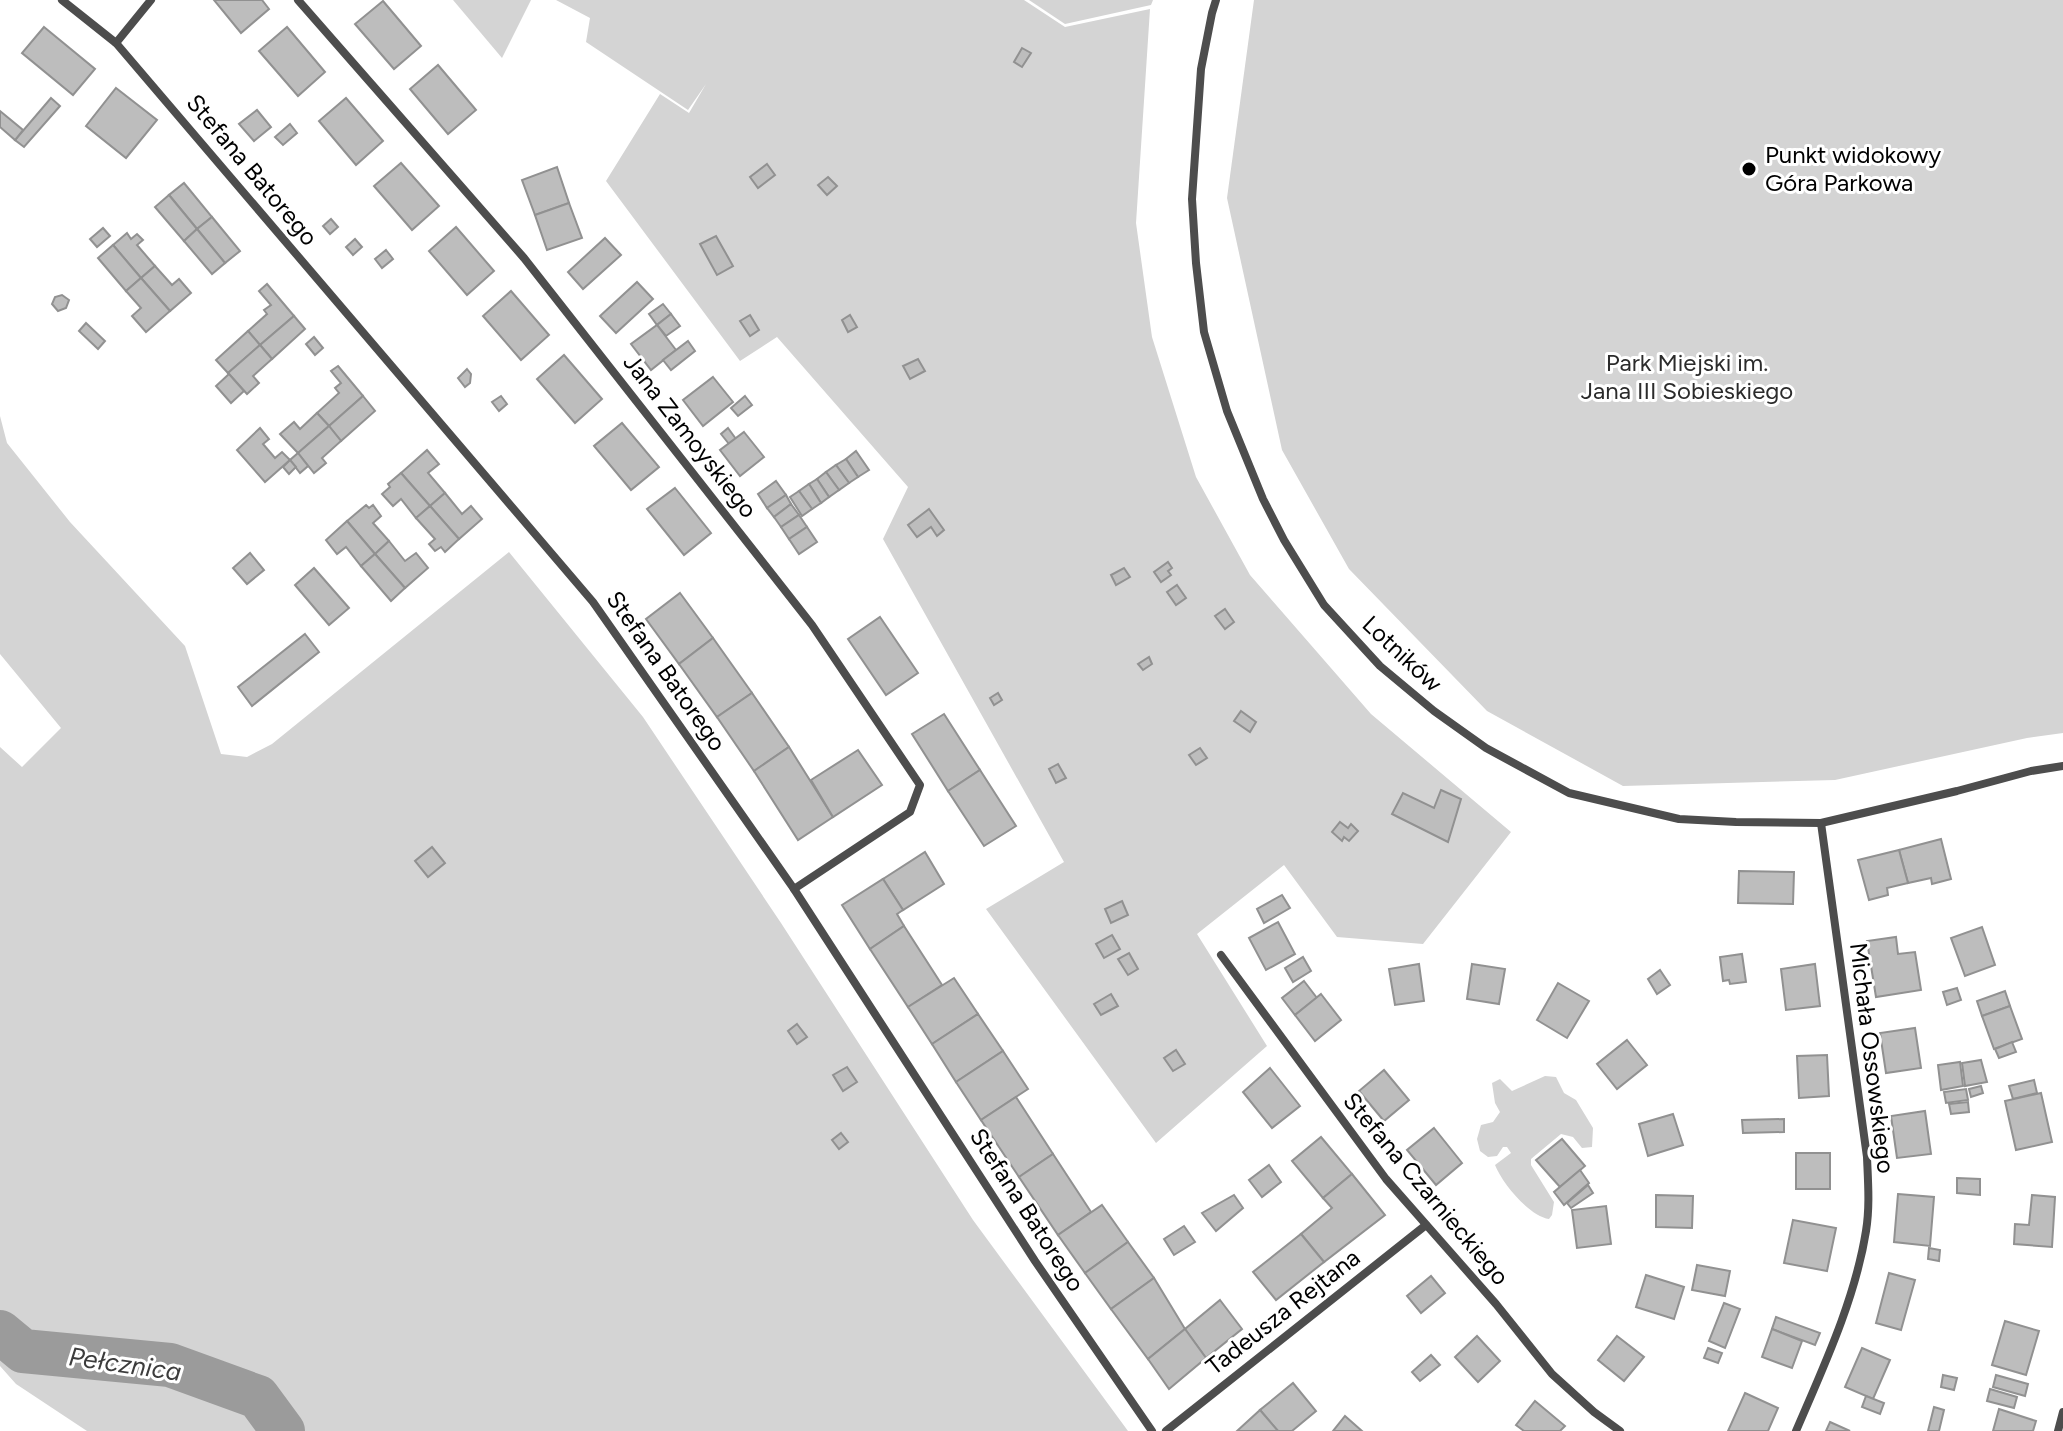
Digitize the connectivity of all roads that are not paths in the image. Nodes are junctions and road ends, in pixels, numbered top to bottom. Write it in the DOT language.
graph roads {
  1 [pos="62,0"];
  2 [pos="151,0"];
  3 [pos="298,0"];
  4 [pos="1216,0"];
  5 [pos="116,43"];
  6 [pos="2063,766"];
  7 [pos="1821,823"];
  8 [pos="794,889"];
  9 [pos="1221,955"];
  10 [pos="1426,1225"];
  11 [pos="2063,1412"];
  12 [pos="1152,1431"];
  13 [pos="1166,1431"];
  14 [pos="1620,1431"];
  15 [pos="1796,1431"];
  16 [pos="2058,1431"];
  1 -- 5 [label="street, Stefana Batorego"];
  2 -- 5 [label="street"];
  3 -- 8 [label="street, Jana Zamoyskiego"];
  4 -- 7 [label="street, Lotników"];
  5 -- 8 [label="street, Stefana Batorego"];
  6 -- 7 [label="street, Lotników"];
  7 -- 15 [label="street, Michała Ossowskiego"];
  8 -- 12 [label="street, Stefana Batorego"];
  9 -- 10 [label="street, Stefana Czarnieckiego"];
  10 -- 13 [label="street, Tadeusza Rejtana"];
  10 -- 14 [label="street, Stefana Czarnieckiego"];
  11 -- 16 [label="street"];
}
